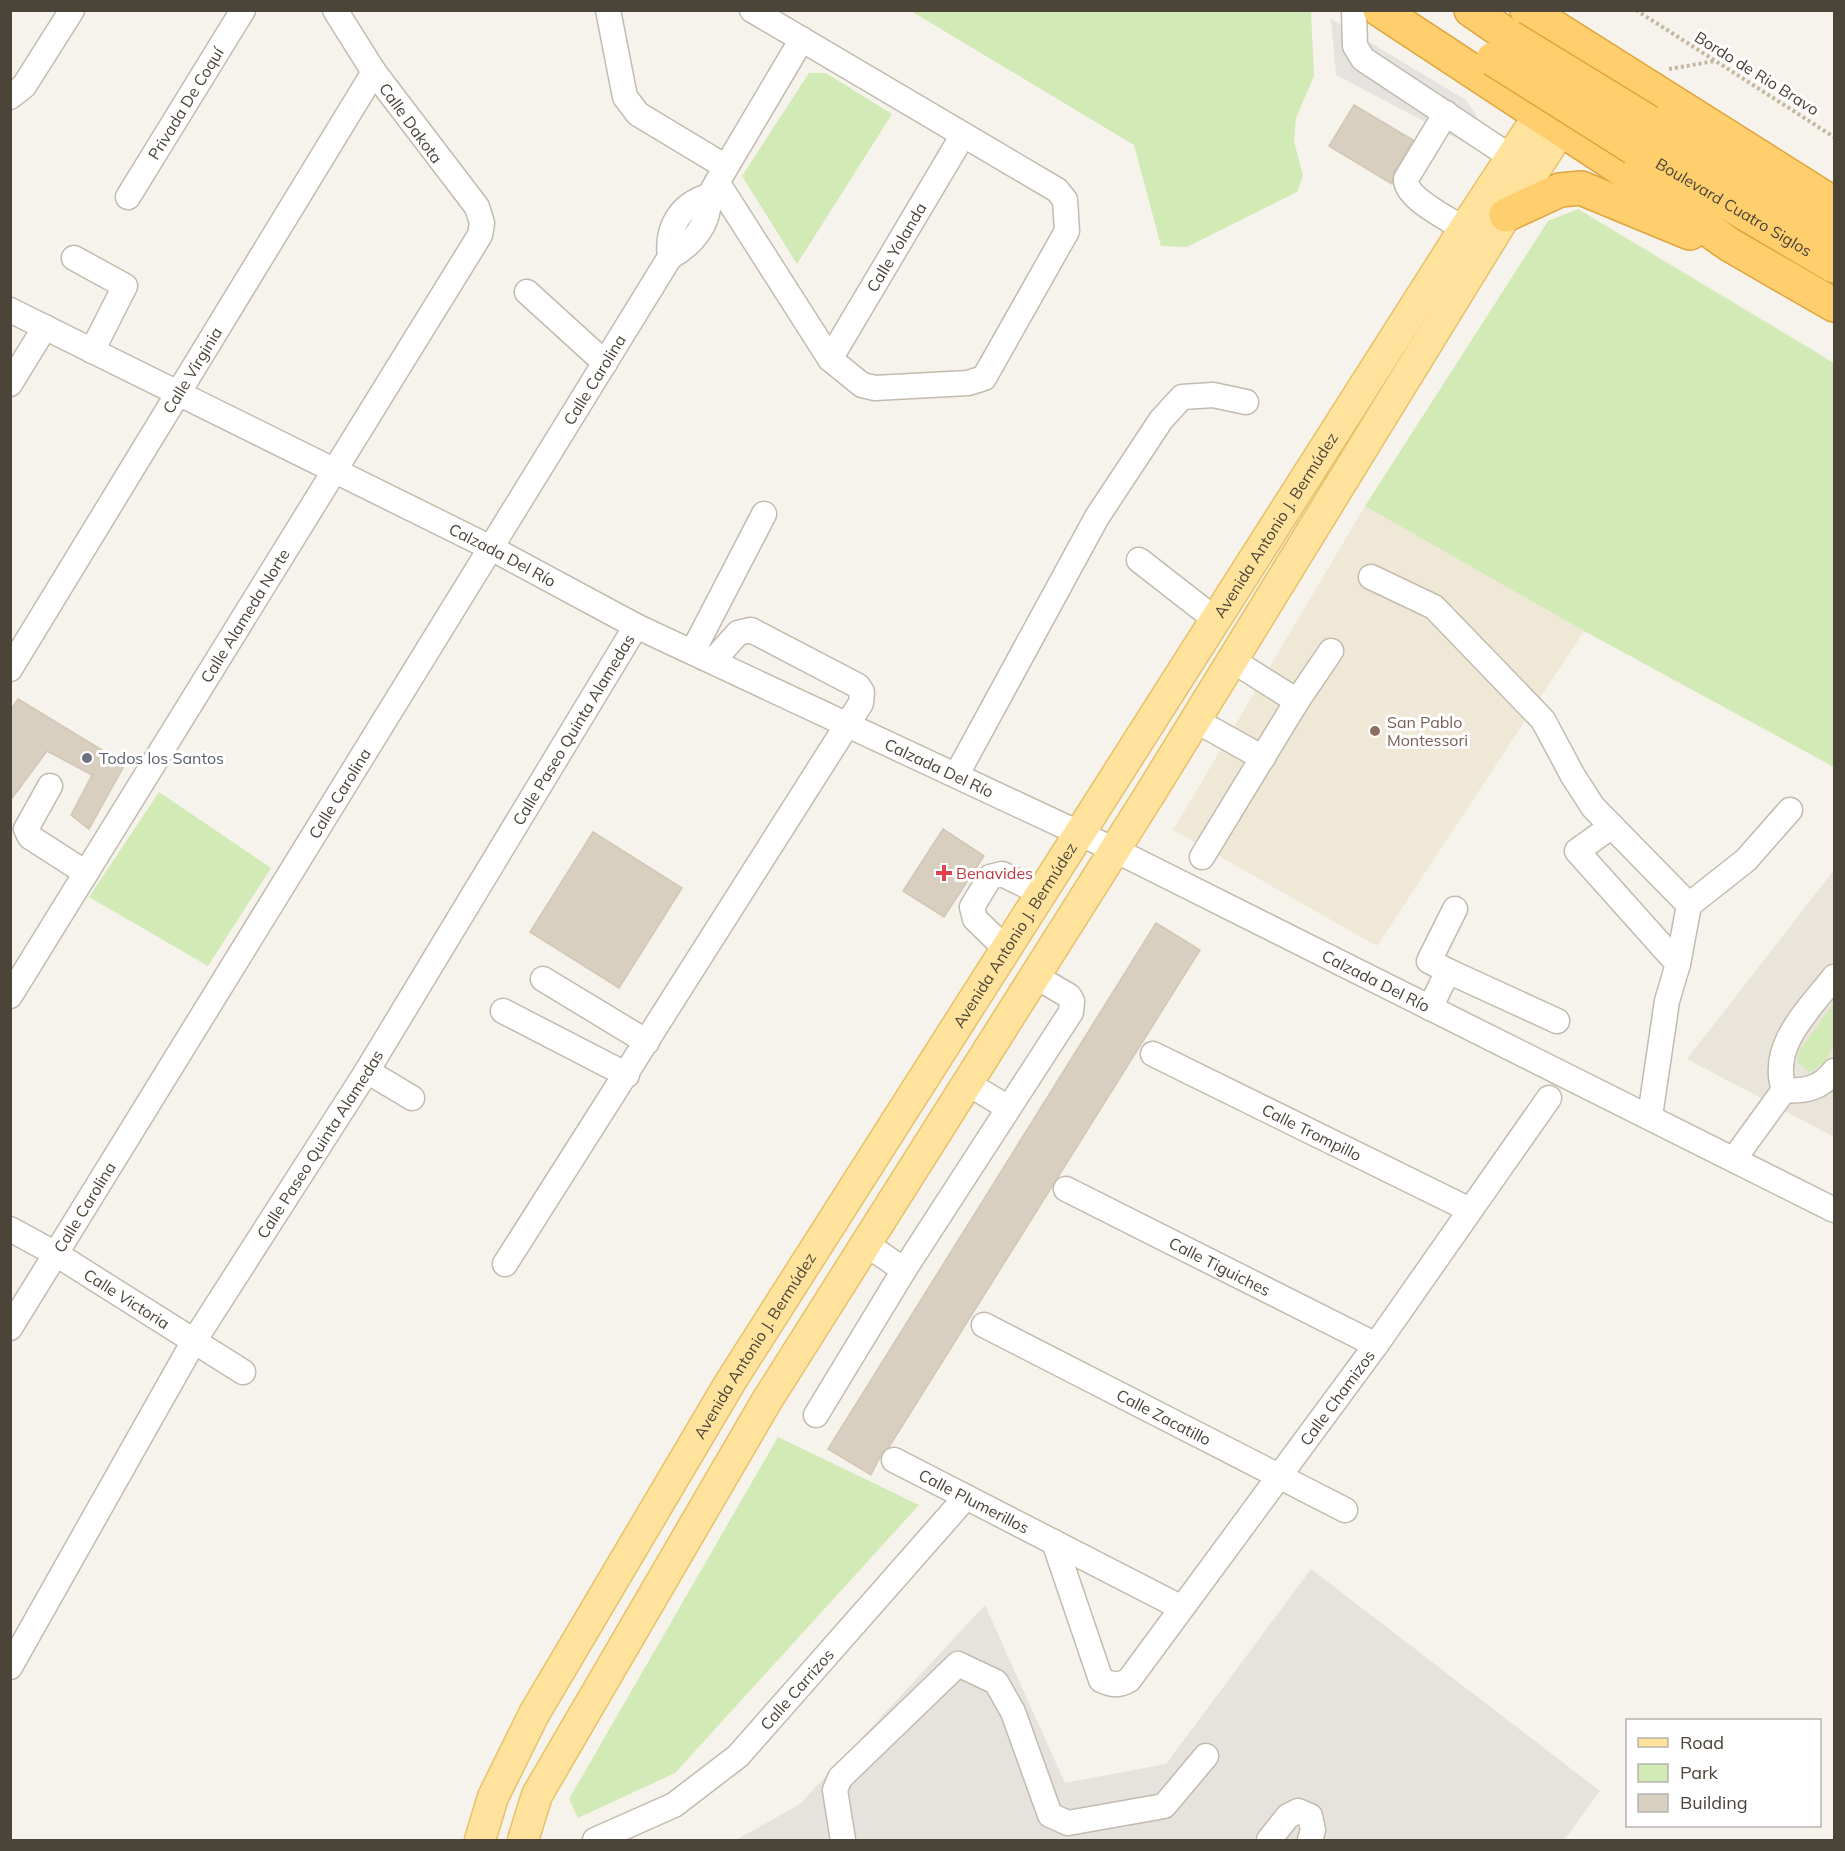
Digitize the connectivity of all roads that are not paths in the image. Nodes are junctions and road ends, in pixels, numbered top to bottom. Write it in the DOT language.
graph roads {
  1 [pos="72,10"];
  2 [pos="243,10"];
  3 [pos="335,10"];
  4 [pos="608,10"];
  5 [pos="752,10"];
  6 [pos="1354,10"];
  7 [pos="1380,10"];
  8 [pos="1418,10"];
  9 [pos="1471,10"];
  10 [pos="1506,37"];
  11 [pos="802,39"];
  12 [pos="1606,61"];
  13 [pos="374,72"];
  14 [pos="10,98"];
  15 [pos="1679,107"];
  16 [pos="1446,113"];
  17 [pos="1551,122"];
  18 [pos="963,135"];
  19 [pos="1636,147"];
  20 [pos="1511,157"];
  21 [pos="718,182"];
  22 [pos="128,197"];
  23 [pos="1834,204"];
  24 [pos="1506,215"];
  25 [pos="1464,229"];
  26 [pos="480,235"];
  27 [pos="1834,236"];
  28 [pos="1730,245"];
  29 [pos="74,258"];
  30 [pos="1834,266"];
  31 [pos="527,292"];
  32 [pos="1834,305"];
  33 [pos="10,310"];
  34 [pos="45,327"];
  35 [pos="92,351"];
  36 [pos="830,359"];
  37 [pos="605,363"];
  38 [pos="10,384"];
  39 [pos="179,395"];
  40 [pos="1246,402"];
  41 [pos="334,471"];
  42 [pos="764,513"];
  43 [pos="491,548"];
  44 [pos="1139,560"];
  45 [pos="1371,577"];
  46 [pos="1216,620"];
  47 [pos="636,626"];
  48 [pos="1331,651"];
  49 [pos="703,656"];
  50 [pos="1232,660"];
  51 [pos="10,669"];
  52 [pos="1297,701"];
  53 [pos="1195,720"];
  54 [pos="848,724"];
  55 [pos="1263,758"];
  56 [pos="957,774"];
  57 [pos="50,786"];
  58 [pos="1790,810"];
  59 [pos="1612,826"];
  60 [pos="1080,834"];
  61 [pos="1115,850"];
  62 [pos="1202,857"];
  63 [pos="86,873"];
  64 [pos="1041,893"];
  65 [pos="1689,906"];
  66 [pos="1455,909"];
  67 [pos="1006,949"];
  68 [pos="1678,964"];
  69 [pos="1448,971"];
  70 [pos="1035,976"];
  71 [pos="1834,977"];
  72 [pos="543,979"];
  73 [pos="10,996"];
  74 [pos="1430,1008"];
  75 [pos="503,1011"];
  76 [pos="1557,1021"];
  77 [pos="647,1042"];
  78 [pos="1153,1054"];
  79 [pos="367,1071"];
  80 [pos="1834,1071"];
  81 [pos="627,1075"];
  82 [pos="967,1083"];
  83 [pos="1784,1090"];
  84 [pos="412,1098"];
  85 [pos="1549,1098"];
  86 [pos="1007,1107"];
  87 [pos="1650,1116"];
  88 [pos="1734,1159"];
  89 [pos="1066,1189"];
  90 [pos="1470,1210"];
  91 [pos="1834,1210"];
  92 [pos="10,1229"];
  93 [pos="866,1244"];
  94 [pos="56,1254"];
  95 [pos="505,1264"];
  96 [pos="904,1270"];
  97 [pos="984,1325"];
  98 [pos="10,1328"];
  99 [pos="194,1341"];
  100 [pos="1376,1345"];
  101 [pos="243,1372"];
  102 [pos="816,1415"];
  103 [pos="894,1460"];
  104 [pos="1280,1474"];
  105 [pos="966,1497"];
  106 [pos="1345,1510"];
  107 [pos="1054,1542"];
  108 [pos="1180,1607"];
  109 [pos="10,1667"];
  110 [pos="1206,1756"];
  111 [pos="480,1840"];
  112 [pos="523,1840"];
  113 [pos="595,1840"];
  114 [pos="843,1840"];
  115 [pos="1269,1840"];
  116 [pos="1310,1840"];
  1 -- 14 [label="street"];
  2 -- 22 [label="street, Privada De Coquí"];
  3 -- 13 [label="street, Calle Dakota"];
  4 -- 21 [label="street"];
  5 -- 11 [label="street"];
  6 -- 16 [label="street"];
  7 -- 10 [label="highway"];
  8 -- 10 [label="highway"];
  9 -- 10 [label="highway"];
  10 -- 12 [label="highway"];
  10 -- 17 [label="highway"];
  10 -- 19 [label="highway, bridge"];
  11 -- 18 [label="street"];
  11 -- 21 [label="street, Calle Carolina"];
  12 -- 15 [label="highway"];
  12 -- 17 [label="main road, Avenida Antonio J. Bermúdez"];
  13 -- 26 [label="street, Calle Dakota"];
  13 -- 39 [label="street, Calle Virginia"];
  15 -- 19 [label="highway"];
  15 -- 23 [label="highway"];
  16 -- 20 [label="street"];
  16 -- 25 [label="street"];
  17 -- 19 [label="highway"];
  17 -- 20 [label="main road, Avenida Antonio J. Bermúdez"];
  17 -- 24 [label="main road, Avenida Antonio J. Bermúdez"];
  18 -- 36 [label="street, Calle Yolanda"];
  18 -- 36 [label="street"];
  19 -- 27 [label="highway, Boulevard Cuatro Siglos"];
  19 -- 28 [label="highway"];
  19 -- 30 [label="highway, Boulevard Cuatro Siglos"];
  20 -- 25 [label="main road, Avenida Antonio J. Bermúdez"];
  21 -- 36 [label="street"];
  21 -- 37 [label="street, Calle Carolina"];
  24 -- 28 [label="highway"];
  24 -- 50 [label="main road, Avenida Antonio J. Bermúdez"];
  25 -- 46 [label="main road, Avenida Antonio J. Bermúdez"];
  26 -- 41 [label="street, Calle Alameda Norte"];
  28 -- 32 [label="highway"];
  29 -- 35 [label="street"];
  31 -- 37 [label="street"];
  33 -- 34 [label="street, Calzada Del Río"];
  34 -- 35 [label="street, Calzada Del Río"];
  34 -- 38 [label="street"];
  35 -- 39 [label="street, Calzada Del Río"];
  37 -- 43 [label="street, Calle Carolina"];
  39 -- 41 [label="street, Calzada Del Río"];
  39 -- 51 [label="street, Calle Virginia"];
  40 -- 56 [label="street"];
  41 -- 43 [label="street, Calzada Del Río"];
  41 -- 63 [label="street, Calle Alameda Norte"];
  42 -- 49 [label="street"];
  43 -- 47 [label="street, Calzada Del Río"];
  43 -- 94 [label="street, Calle Carolina"];
  44 -- 46 [label="street"];
  45 -- 59 [label="street"];
  46 -- 60 [label="main road, Avenida Antonio J. Bermúdez"];
  47 -- 49 [label="street, Calzada Del Río"];
  47 -- 79 [label="street, Calle Paseo Quinta Alamedas"];
  48 -- 52 [label="street"];
  49 -- 54 [label="street, Calzada Del Río"];
  49 -- 54 [label="street"];
  50 -- 52 [label="street"];
  50 -- 53 [label="main road, Avenida Antonio J. Bermúdez"];
  52 -- 55 [label="street"];
  53 -- 55 [label="street"];
  53 -- 61 [label="main road, Avenida Antonio J. Bermúdez"];
  54 -- 56 [label="street, Calzada Del Río"];
  54 -- 77 [label="street"];
  55 -- 62 [label="street"];
  56 -- 60 [label="street, Calzada Del Río"];
  57 -- 63 [label="street"];
  58 -- 65 [label="street"];
  59 -- 65 [label="street"];
  59 -- 68 [label="street"];
  60 -- 61 [label="street, Calzada Del Río"];
  60 -- 64 [label="main road, Avenida Antonio J. Bermúdez"];
  61 -- 70 [label="main road, Avenida Antonio J. Bermúdez"];
  61 -- 74 [label="street, Calzada Del Río"];
  63 -- 73 [label="street, Calle Alameda Norte"];
  64 -- 67 [label="main road, Avenida Antonio J. Bermúdez"];
  64 -- 67 [label="street"];
  65 -- 68 [label="street"];
  66 -- 69 [label="street"];
  67 -- 111 [label="main road, Avenida Antonio J. Bermúdez"];
  68 -- 87 [label="street"];
  69 -- 74 [label="street"];
  69 -- 76 [label="street"];
  70 -- 82 [label="main road, Avenida Antonio J. Bermúdez"];
  70 -- 86 [label="street"];
  71 -- 83 [label="street"];
  72 -- 77 [label="street"];
  74 -- 87 [label="street, Calzada Del Río"];
  75 -- 81 [label="street"];
  77 -- 81 [label="street"];
  78 -- 90 [label="street, Calle Trompillo"];
  79 -- 84 [label="street"];
  79 -- 99 [label="street, Calle Paseo Quinta Alamedas"];
  80 -- 83 [label="street"];
  81 -- 95 [label="street"];
  82 -- 86 [label="street"];
  82 -- 93 [label="main road, Avenida Antonio J. Bermúdez"];
  83 -- 88 [label="street"];
  85 -- 90 [label="street, Calle Chamizos"];
  86 -- 96 [label="street"];
  87 -- 88 [label="street, Calzada Del Río"];
  88 -- 91 [label="street, Calzada Del Río"];
  89 -- 100 [label="street, Calle Tiguiches"];
  90 -- 100 [label="street, Calle Chamizos"];
  92 -- 94 [label="street, Calle Victoria"];
  93 -- 96 [label="street"];
  93 -- 112 [label="main road, Avenida Antonio J. Bermúdez"];
  94 -- 98 [label="street, Calle Carolina"];
  94 -- 99 [label="street, Calle Victoria"];
  96 -- 102 [label="street"];
  97 -- 104 [label="street, Calle Zacatillo"];
  99 -- 101 [label="street, Calle Victoria"];
  99 -- 109 [label="street, Calle Paseo Quinta Alamedas"];
  100 -- 104 [label="street, Calle Chamizos"];
  103 -- 105 [label="street, Calle Plumerillos"];
  104 -- 106 [label="street, Calle Zacatillo"];
  104 -- 108 [label="street, Calle Chamizos"];
  105 -- 107 [label="street, Calle Plumerillos"];
  105 -- 113 [label="street, Calle Carrizos"];
  107 -- 108 [label="street, Calle Plumerillos"];
  107 -- 108 [label="street, Calle Chamizos"];
  110 -- 114 [label="street"];
  115 -- 116 [label="street"];
}
